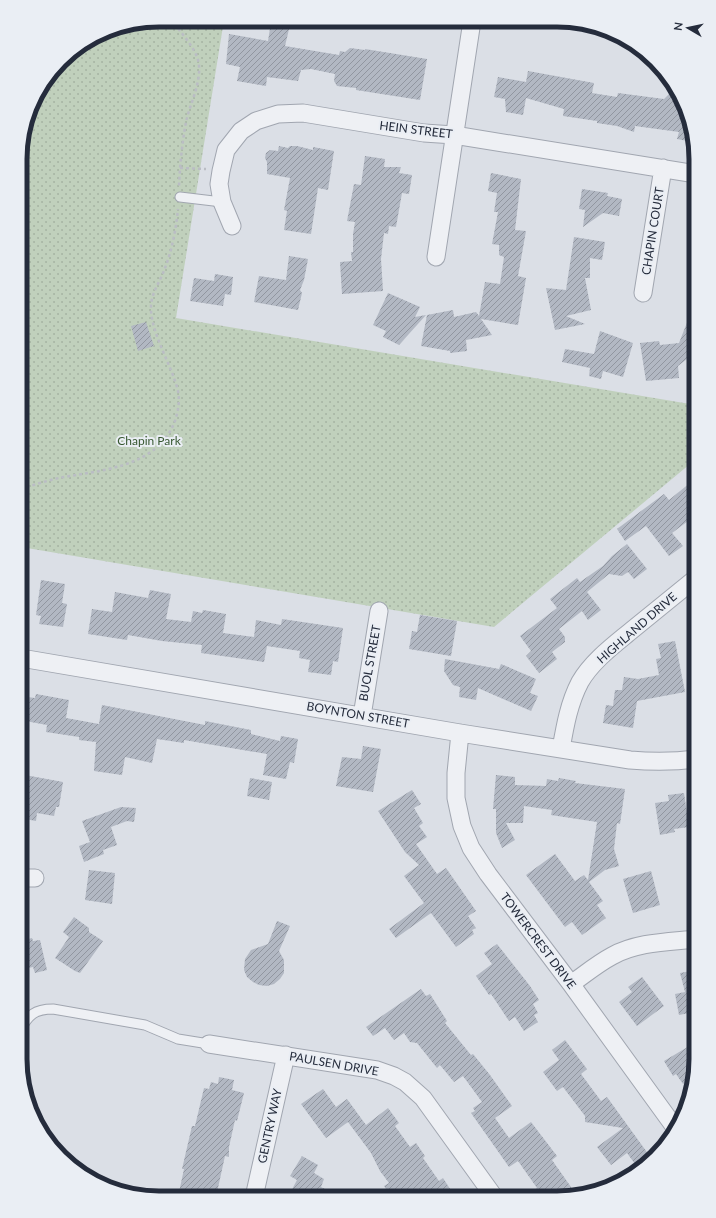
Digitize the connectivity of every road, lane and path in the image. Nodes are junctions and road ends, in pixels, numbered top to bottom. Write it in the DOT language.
graph roads {
  1 [pos="175,27"];
  2 [pos="471,27"];
  3 [pos="454,135"];
  4 [pos="180,168"];
  5 [pos="663,168"];
  6 [pos="221,171"];
  7 [pos="689,173"];
  8 [pos="180,197"];
  9 [pos="222,202"];
  10 [pos="232,226"];
  11 [pos="436,257"];
  12 [pos="643,293"];
  13 [pos="27,486"];
  14 [pos="689,584"];
  15 [pos="379,611"];
  16 [pos="27,659"];
  17 [pos="362,716"];
  18 [pos="460,733"];
  19 [pos="561,749"];
  20 [pos="689,760"];
  21 [pos="689,940"];
  22 [pos="571,984"];
  23 [pos="27,1019"];
  24 [pos="209,1044"];
  25 [pos="286,1055"];
  26 [pos="672,1123"];
  27 [pos="255,1191"];
  28 [pos="490,1191"];
  1 -- 4 [label="path"];
  2 -- 3 [label="street"];
  3 -- 5 [label="street, HEIN STREET"];
  3 -- 6 [label="street, HEIN STREET"];
  3 -- 11 [label="street"];
  4 -- 6 [label="path"];
  4 -- 8 [label="path"];
  5 -- 7 [label="street, HEIN STREET"];
  5 -- 12 [label="street, CHAPIN COURT"];
  6 -- 9 [label="street, HEIN STREET"];
  8 -- 9 [label="lane"];
  8 -- 13 [label="path"];
  9 -- 10 [label="street, HEIN STREET"];
  14 -- 19 [label="street, HIGHLAND DRIVE"];
  15 -- 17 [label="street, BUOL STREET"];
  16 -- 17 [label="street, BOYNTON STREET"];
  17 -- 18 [label="street, BOYNTON STREET"];
  18 -- 19 [label="street, BOYNTON STREET"];
  18 -- 22 [label="street, TOWERCREST DRIVE"];
  19 -- 20 [label="street, BOYNTON STREET"];
  21 -- 22 [label="street"];
  22 -- 26 [label="street, TOWERCREST DRIVE"];
  23 -- 24 [label="lane"];
  24 -- 25 [label="street, PAULSEN DRIVE"];
  25 -- 27 [label="street, GENTRY WAY"];
  25 -- 28 [label="street, PAULSEN DRIVE"];
}
